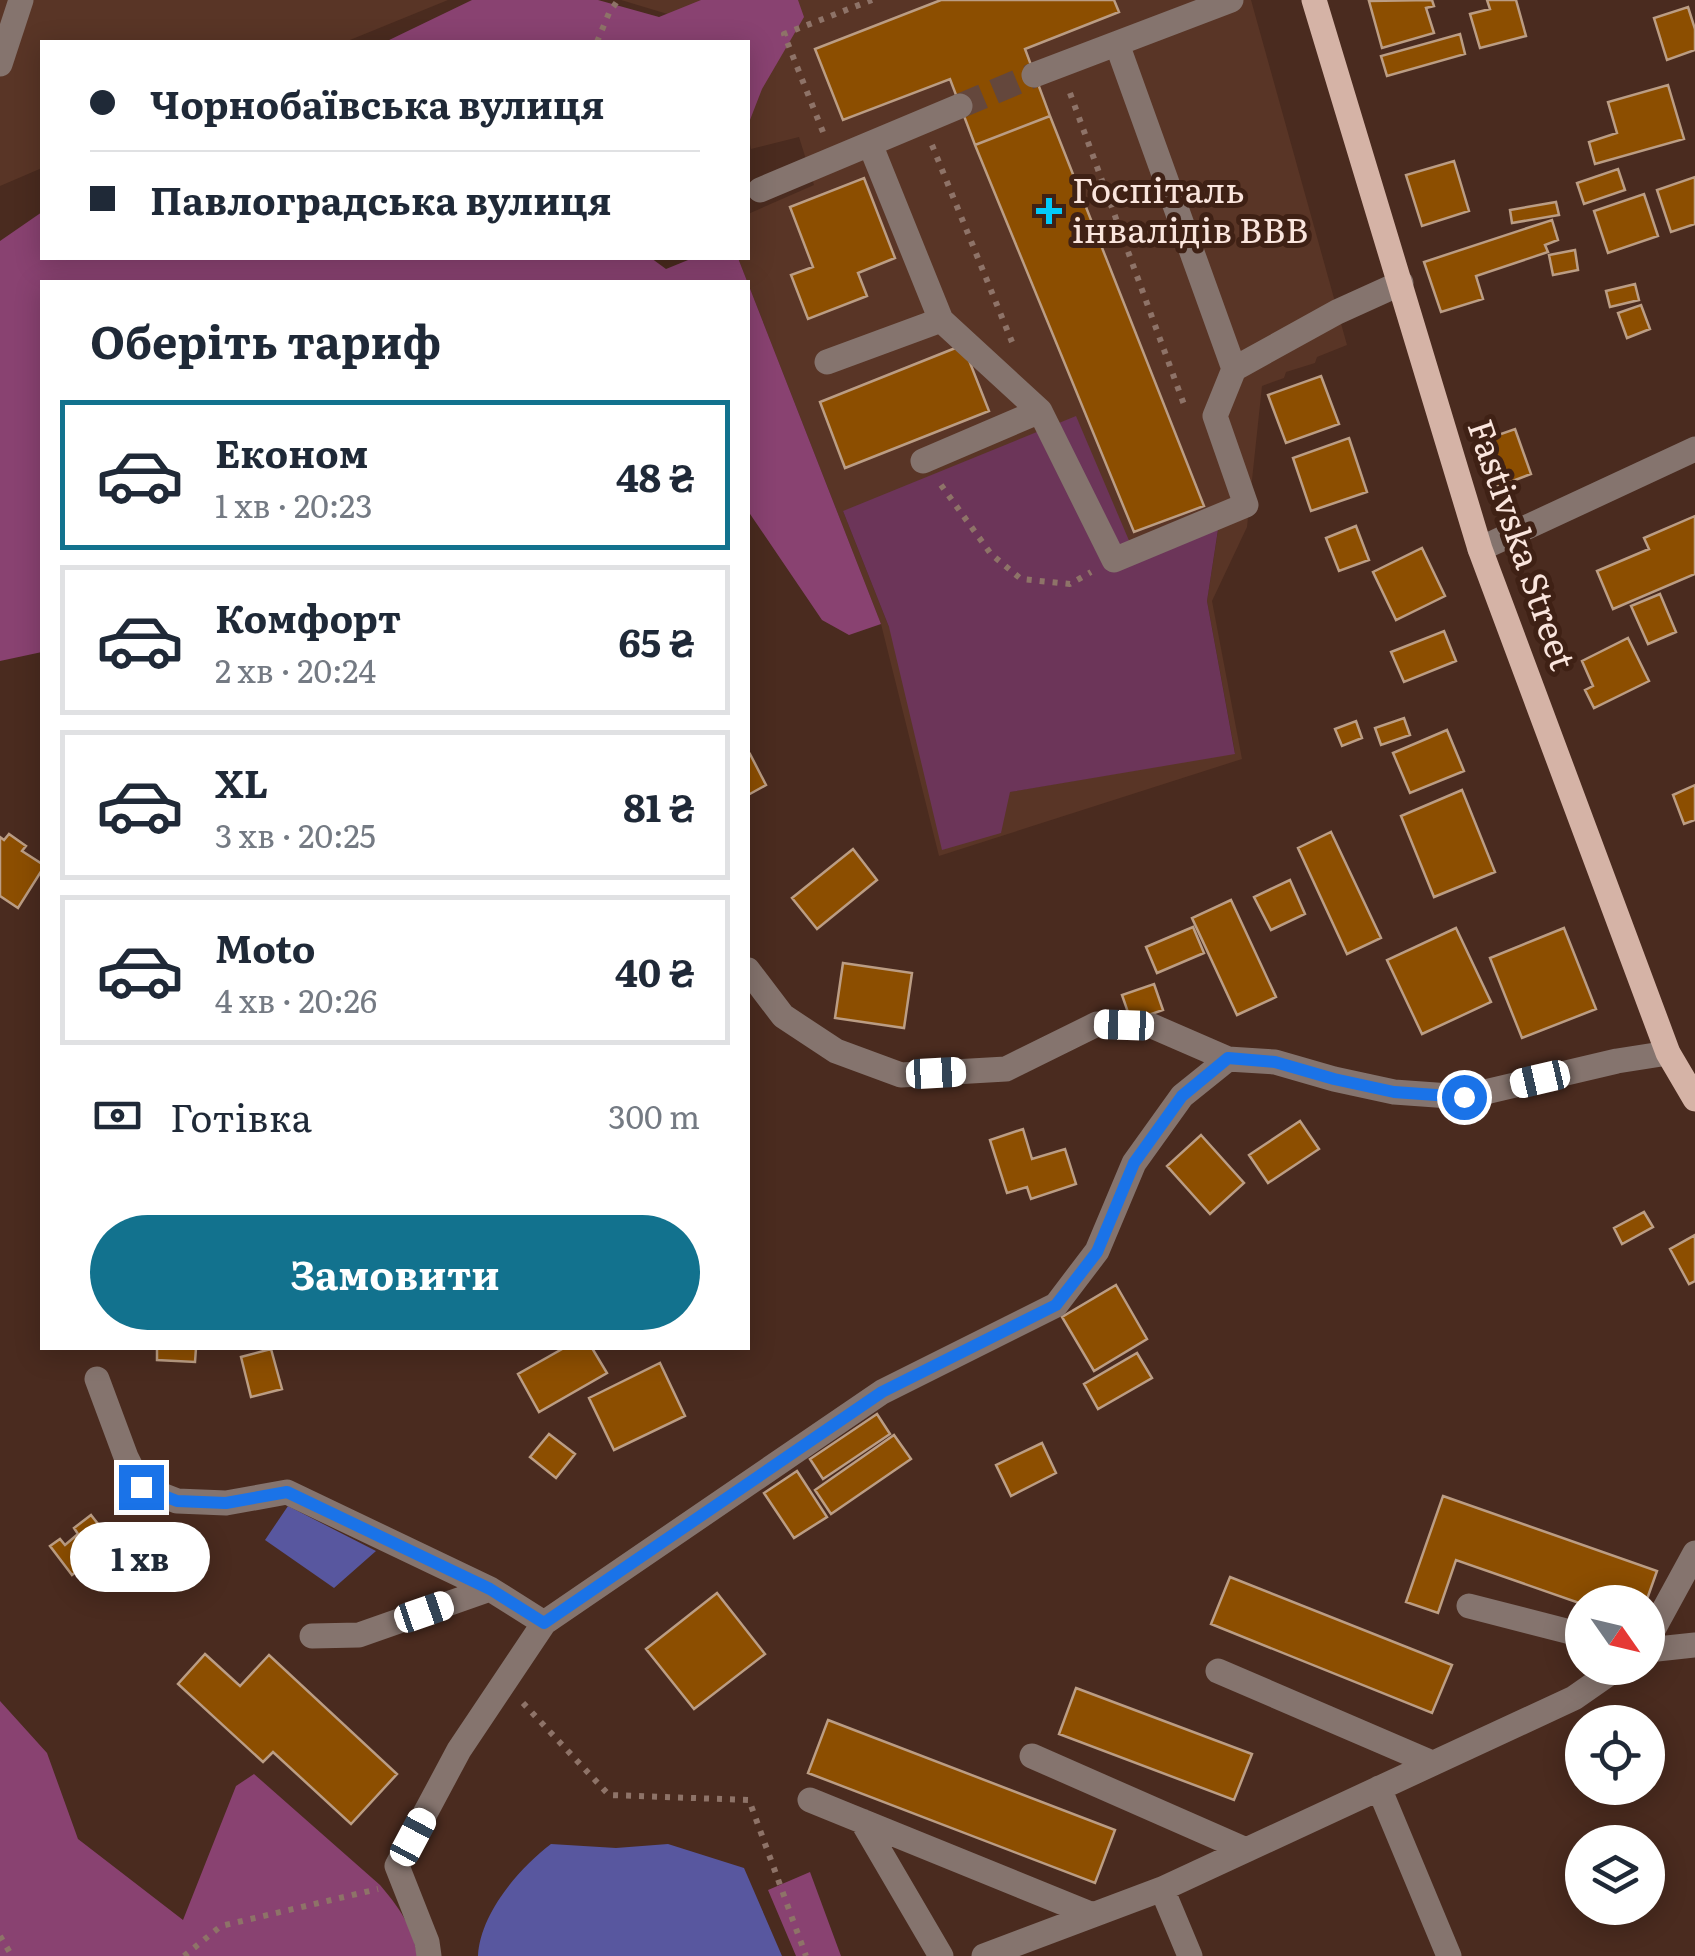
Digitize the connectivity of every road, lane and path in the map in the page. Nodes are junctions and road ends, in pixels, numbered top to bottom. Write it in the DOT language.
graph roads {
  1 [pos="22,0"];
  2 [pos="618,0"];
  3 [pos="872,0"];
  4 [pos="1231,0"];
  5 [pos="1314,0"];
  6 [pos="598,40"];
  7 [pos="1117,44"];
  8 [pos="0,64"];
  9 [pos="1060,66"];
  10 [pos="1034,75"];
  11 [pos="960,106"];
  12 [pos="923,120"];
  13 [pos="870,144"];
  14 [pos="833,158"];
  15 [pos="760,190"];
  16 [pos="1401,283"];
  17 [pos="942,320"];
  18 [pos="1018,357"];
  19 [pos="827,362"];
  20 [pos="1234,369"];
  21 [pos="1040,411"];
  22 [pos="1190,420"];
  23 [pos="1695,449"];
  24 [pos="923,461"];
  25 [pos="1480,549"];
  26 [pos="1114,560"];
  27 [pos="750,973"];
  28 [pos="1668,1054"];
  29 [pos="1228,1058"];
  30 [pos="1695,1099"];
  31 [pos="97,1379"];
  32 [pos="1695,1553"];
  33 [pos="490,1589"];
  34 [pos="1470,1606"];
  35 [pos="1665,1608"];
  36 [pos="544,1623"];
  37 [pos="1565,1631"];
  38 [pos="312,1636"];
  39 [pos="1695,1645"];
  40 [pos="1665,1648"];
  41 [pos="1218,1670"];
  42 [pos="1593,1685"];
  43 [pos="531,1710"];
  44 [pos="1032,1756"];
  45 [pos="1432,1763"];
  46 [pos="1378,1788"];
  47 [pos="810,1800"];
  48 [pos="862,1821"];
  49 [pos="1246,1850"];
  50 [pos="404,1883"];
  51 [pos="1162,1889"];
  52 [pos="1094,1915"];
  53 [pos="0,1936"];
  54 [pos="12,1956"];
  55 [pos="184,1956"];
  56 [pos="429,1956"];
  57 [pos="806,1956"];
  58 [pos="941,1956"];
  59 [pos="984,1956"];
  60 [pos="1190,1956"];
  61 [pos="1448,1956"];
  1 -- 8 [label="street"];
  2 -- 6 [label="path"];
  3 -- 14 [label="path"];
  4 -- 7 [label="street"];
  5 -- 16 [label="main road, Fastivska Street"];
  7 -- 9 [label="street"];
  7 -- 20 [label="street"];
  9 -- 10 [label="street"];
  9 -- 22 [label="path"];
  11 -- 12 [label="street"];
  12 -- 13 [label="street"];
  12 -- 18 [label="path"];
  13 -- 14 [label="street"];
  13 -- 17 [label="street"];
  14 -- 15 [label="street"];
  16 -- 20 [label="street"];
  16 -- 25 [label="main road, Fastivska Street"];
  17 -- 19 [label="street"];
  17 -- 21 [label="street"];
  20 -- 26 [label="street"];
  21 -- 24 [label="street"];
  21 -- 26 [label="street"];
  23 -- 25 [label="street"];
  24 -- 26 [label="path"];
  25 -- 28 [label="main road, Fastivska Street"];
  27 -- 29 [label="street"];
  28 -- 29 [label="street"];
  28 -- 30 [label="main road, Fastivska Street"];
  29 -- 36 [label="street"];
  31 -- 33 [label="street"];
  32 -- 35 [label="street"];
  33 -- 36 [label="street"];
  33 -- 38 [label="street"];
  34 -- 37 [label="street"];
  36 -- 50 [label="street"];
  39 -- 40 [label="street"];
  41 -- 45 [label="street"];
  42 -- 45 [label="street"];
  43 -- 57 [label="path"];
  44 -- 49 [label="street"];
  45 -- 46 [label="street"];
  46 -- 49 [label="street"];
  46 -- 61 [label="street"];
  47 -- 48 [label="street"];
  48 -- 52 [label="street"];
  48 -- 58 [label="street"];
  49 -- 51 [label="street"];
  50 -- 55 [label="path"];
  50 -- 56 [label="street"];
  51 -- 52 [label="street"];
  51 -- 60 [label="street"];
  52 -- 59 [label="street"];
  53 -- 54 [label="path"];
}
